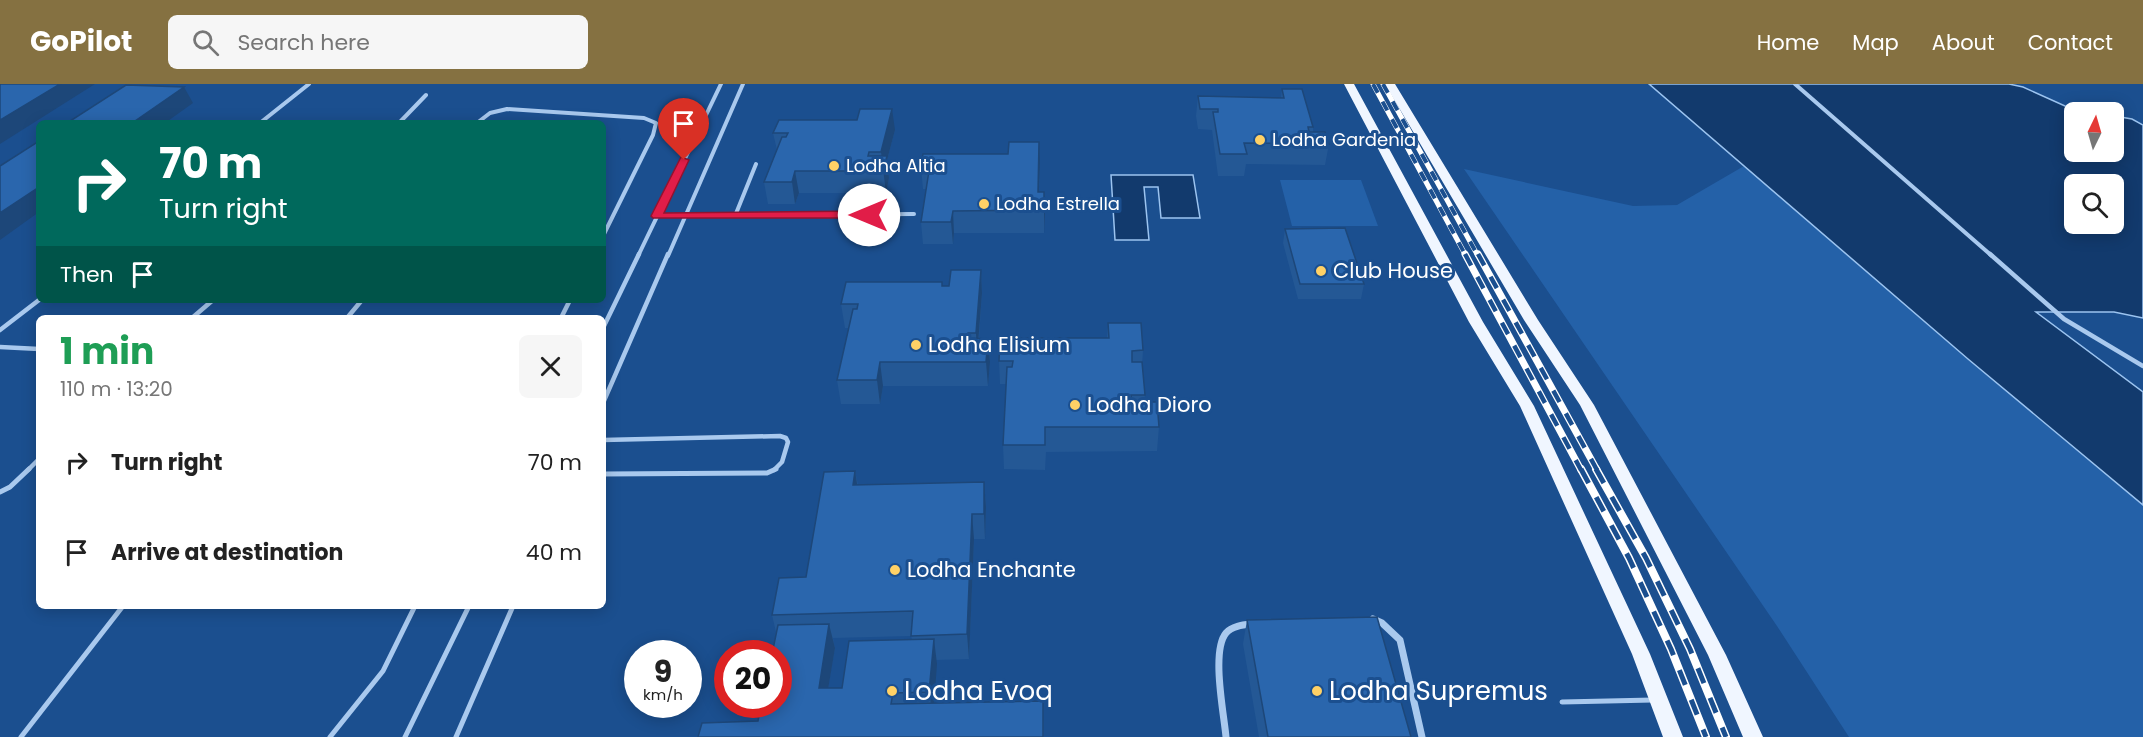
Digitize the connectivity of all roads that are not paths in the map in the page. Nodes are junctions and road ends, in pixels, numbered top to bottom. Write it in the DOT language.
graph roads {
  1 [pos="309,84"];
  2 [pos="720,84"];
  3 [pos="743,84"];
  4 [pos="1349,84"];
  5 [pos="1390,84"];
  6 [pos="1795,84"];
  7 [pos="426,95"];
  8 [pos="264,120"];
  9 [pos="402,120"];
  10 [pos="481,120"];
  11 [pos="756,164"];
  12 [pos="914,214"];
  13 [pos="657,216"];
  14 [pos="685,216"];
  15 [pos="735,216"];
  16 [pos="606,230"];
  17 [pos="36,302"];
  18 [pos="210,303"];
  19 [pos="360,303"];
  20 [pos="196,315"];
  21 [pos="350,315"];
  22 [pos="606,322"];
  23 [pos="0,330"];
  24 [pos="0,347"];
  25 [pos="36,349"];
  26 [pos="2143,366"];
  27 [pos="606,396"];
  28 [pos="606,440"];
  29 [pos="36,462"];
  30 [pos="606,474"];
  31 [pos="0,492"];
  32 [pos="121,609"];
  33 [pos="413,609"];
  34 [pos="468,609"];
  35 [pos="512,609"];
  36 [pos="1360,619"];
  37 [pos="1265,623"];
  38 [pos="1659,700"];
  39 [pos="1563,702"];
  40 [pos="21,737"];
  41 [pos="330,737"];
  42 [pos="405,737"];
  43 [pos="456,737"];
  44 [pos="1226,737"];
  45 [pos="1422,737"];
  46 [pos="1673,737"];
  47 [pos="1753,737"];
  1 -- 8 [label="lane"];
  2 -- 13 [label="lane"];
  3 -- 14 [label="lane"];
  4 -- 38 [label="main road"];
  5 -- 47 [label="main road"];
  6 -- 26 [label="lane"];
  7 -- 9 [label="lane"];
  10 -- 16 [label="lane"];
  11 -- 15 [label="lane"];
  12 -- 15 [label="lane"];
  13 -- 14 [label="lane"];
  13 -- 22 [label="lane"];
  14 -- 15 [label="lane"];
  14 -- 27 [label="lane"];
  17 -- 23 [label="lane"];
  18 -- 20 [label="lane"];
  19 -- 21 [label="lane"];
  24 -- 25 [label="lane"];
  28 -- 30 [label="lane"];
  29 -- 31 [label="lane"];
  32 -- 40 [label="lane"];
  33 -- 41 [label="lane"];
  34 -- 42 [label="lane"];
  35 -- 43 [label="lane"];
  36 -- 45 [label="street"];
  37 -- 44 [label="street"];
  38 -- 39 [label="lane"];
  38 -- 46 [label="main road"];
}
